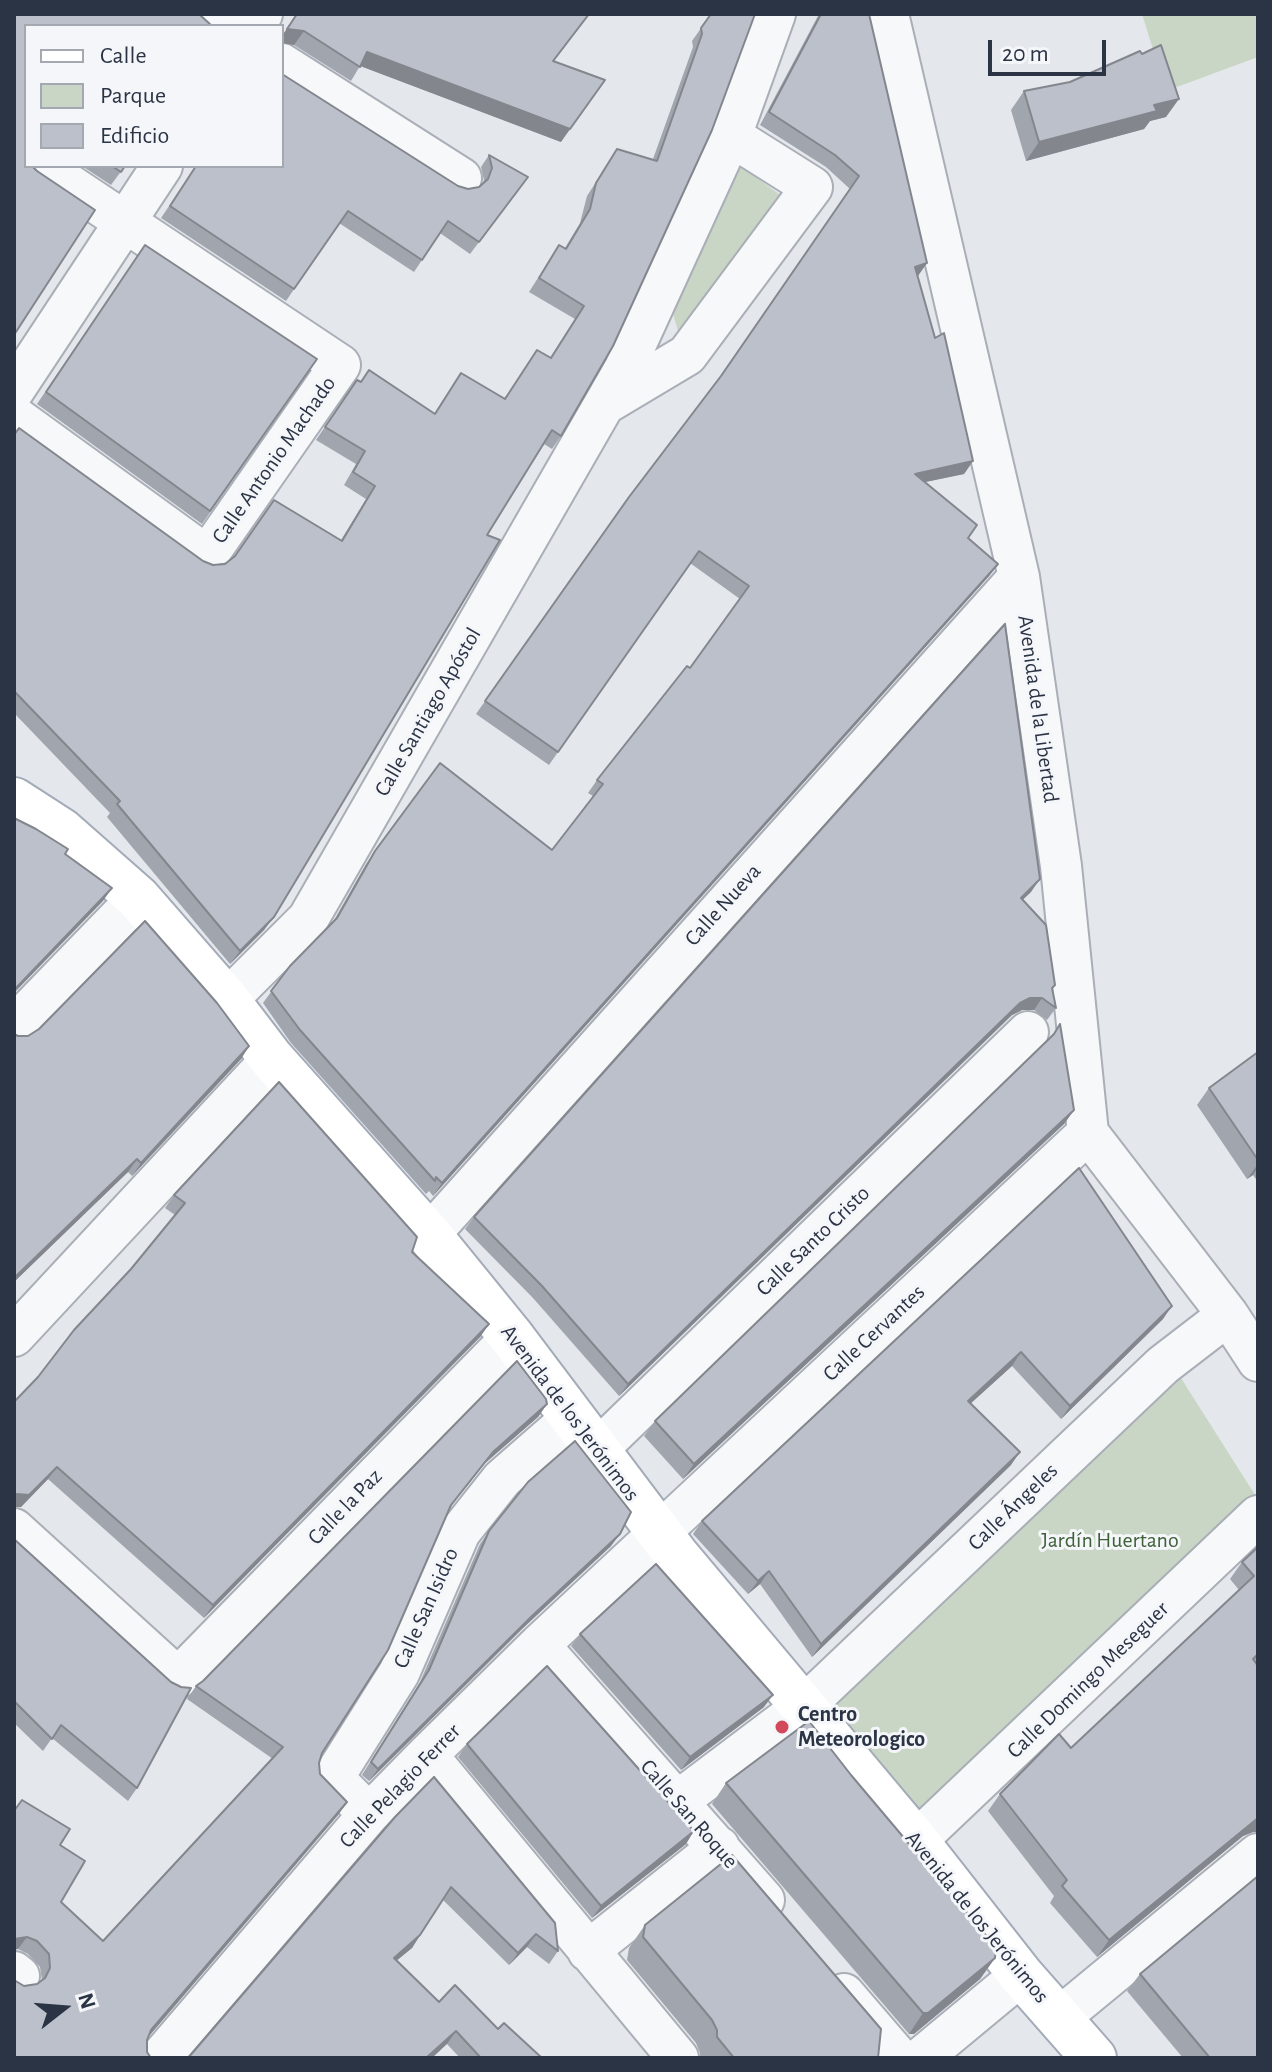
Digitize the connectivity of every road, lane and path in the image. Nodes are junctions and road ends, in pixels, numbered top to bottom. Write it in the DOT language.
graph roads {
  1 [pos="775,14"];
  2 [pos="888,14"];
  3 [pos="284,65"];
  4 [pos="731,136"];
  5 [pos="44,168"];
  6 [pos="161,168"];
  7 [pos="461,178"];
  8 [pos="126,222"];
  9 [pos="14,390"];
  10 [pos="604,405"];
  11 [pos="14,416"];
  12 [pos="1019,577"];
  13 [pos="14,800"];
  14 [pos="138,898"];
  15 [pos="227,1000"];
  16 [pos="14,1026"];
  17 [pos="1028,1032"];
  18 [pos="272,1059"];
  19 [pos="1088,1133"];
  20 [pos="429,1235"];
  21 [pos="1228,1315"];
  22 [pos="14,1336"];
  23 [pos="512,1337"];
  24 [pos="1258,1361"];
  25 [pos="585,1433"];
  26 [pos="1258,1516"];
  27 [pos="14,1529"];
  28 [pos="660,1532"];
  29 [pos="539,1645"];
  30 [pos="804,1706"];
  31 [pos="427,1755"];
  32 [pos="678,1801"];
  33 [pos="369,1814"];
  34 [pos="916,1841"];
  35 [pos="719,1847"];
  36 [pos="1258,1854"];
  37 [pos="789,1929"];
  38 [pos="588,1951"];
  39 [pos="819,1964"];
  40 [pos="1021,1975"];
  41 [pos="1059,2018"];
  42 [pos="160,2058"];
  43 [pos="678,2058"];
  44 [pos="899,2058"];
  45 [pos="921,2058"];
  46 [pos="1094,2058"];
  1 -- 4 [label="street, Calle Santiago Apóstol"];
  2 -- 12 [label="street, Avenida de la Libertad"];
  3 -- 7 [label="street"];
  4 -- 10 [label="street, Calle Santiago Apóstol"];
  4 -- 10 [label="street, Calle Santiago Apóstol"];
  5 -- 8 [label="street"];
  6 -- 8 [label="street"];
  8 -- 9 [label="street"];
  8 -- 11 [label="street, Calle Antonio Machado"];
  10 -- 15 [label="street, Calle Santiago Apóstol"];
  12 -- 19 [label="street, Avenida de la Libertad"];
  12 -- 20 [label="street, Calle Nueva"];
  13 -- 14 [label="main road, Avenida de los Jerónimos"];
  14 -- 15 [label="main road, Avenida de los Jerónimos"];
  14 -- 16 [label="street"];
  15 -- 18 [label="main road, Avenida de los Jerónimos"];
  17 -- 25 [label="street, Calle Santo Cristo"];
  18 -- 20 [label="main road, Avenida de los Jerónimos"];
  18 -- 22 [label="street"];
  19 -- 21 [label="street"];
  19 -- 28 [label="street, Calle Cervantes"];
  20 -- 23 [label="main road, Avenida de los Jerónimos"];
  21 -- 24 [label="street"];
  21 -- 30 [label="street, Calle Ángeles"];
  23 -- 25 [label="main road, Avenida de los Jerónimos"];
  23 -- 27 [label="street, Calle la Paz"];
  25 -- 28 [label="main road, Avenida de los Jerónimos"];
  25 -- 33 [label="street, Calle San Isidro"];
  26 -- 34 [label="street, Calle Domingo Meseguer"];
  28 -- 29 [label="street, Calle Pelagio Ferrer"];
  28 -- 30 [label="main road, Avenida de los Jerónimos"];
  29 -- 31 [label="street, Calle Pelagio Ferrer"];
  29 -- 32 [label="street, Calle San Roque"];
  30 -- 32 [label="street, Calle Ángeles"];
  30 -- 34 [label="main road, Avenida de los Jerónimos"];
  31 -- 33 [label="street, Calle Pelagio Ferrer"];
  31 -- 38 [label="street"];
  32 -- 35 [label="street, Calle San Roque"];
  33 -- 42 [label="street, Calle Pelagio Ferrer"];
  34 -- 40 [label="main road, Avenida de los Jerónimos"];
  35 -- 37 [label="street, Calle San Roque"];
  35 -- 38 [label="street"];
  36 -- 41 [label="street"];
  38 -- 43 [label="street"];
  39 -- 44 [label="street"];
  40 -- 41 [label="main road, Avenida de los Jerónimos"];
  40 -- 45 [label="street"];
  41 -- 46 [label="main road, Avenida de los Jerónimos"];
}
